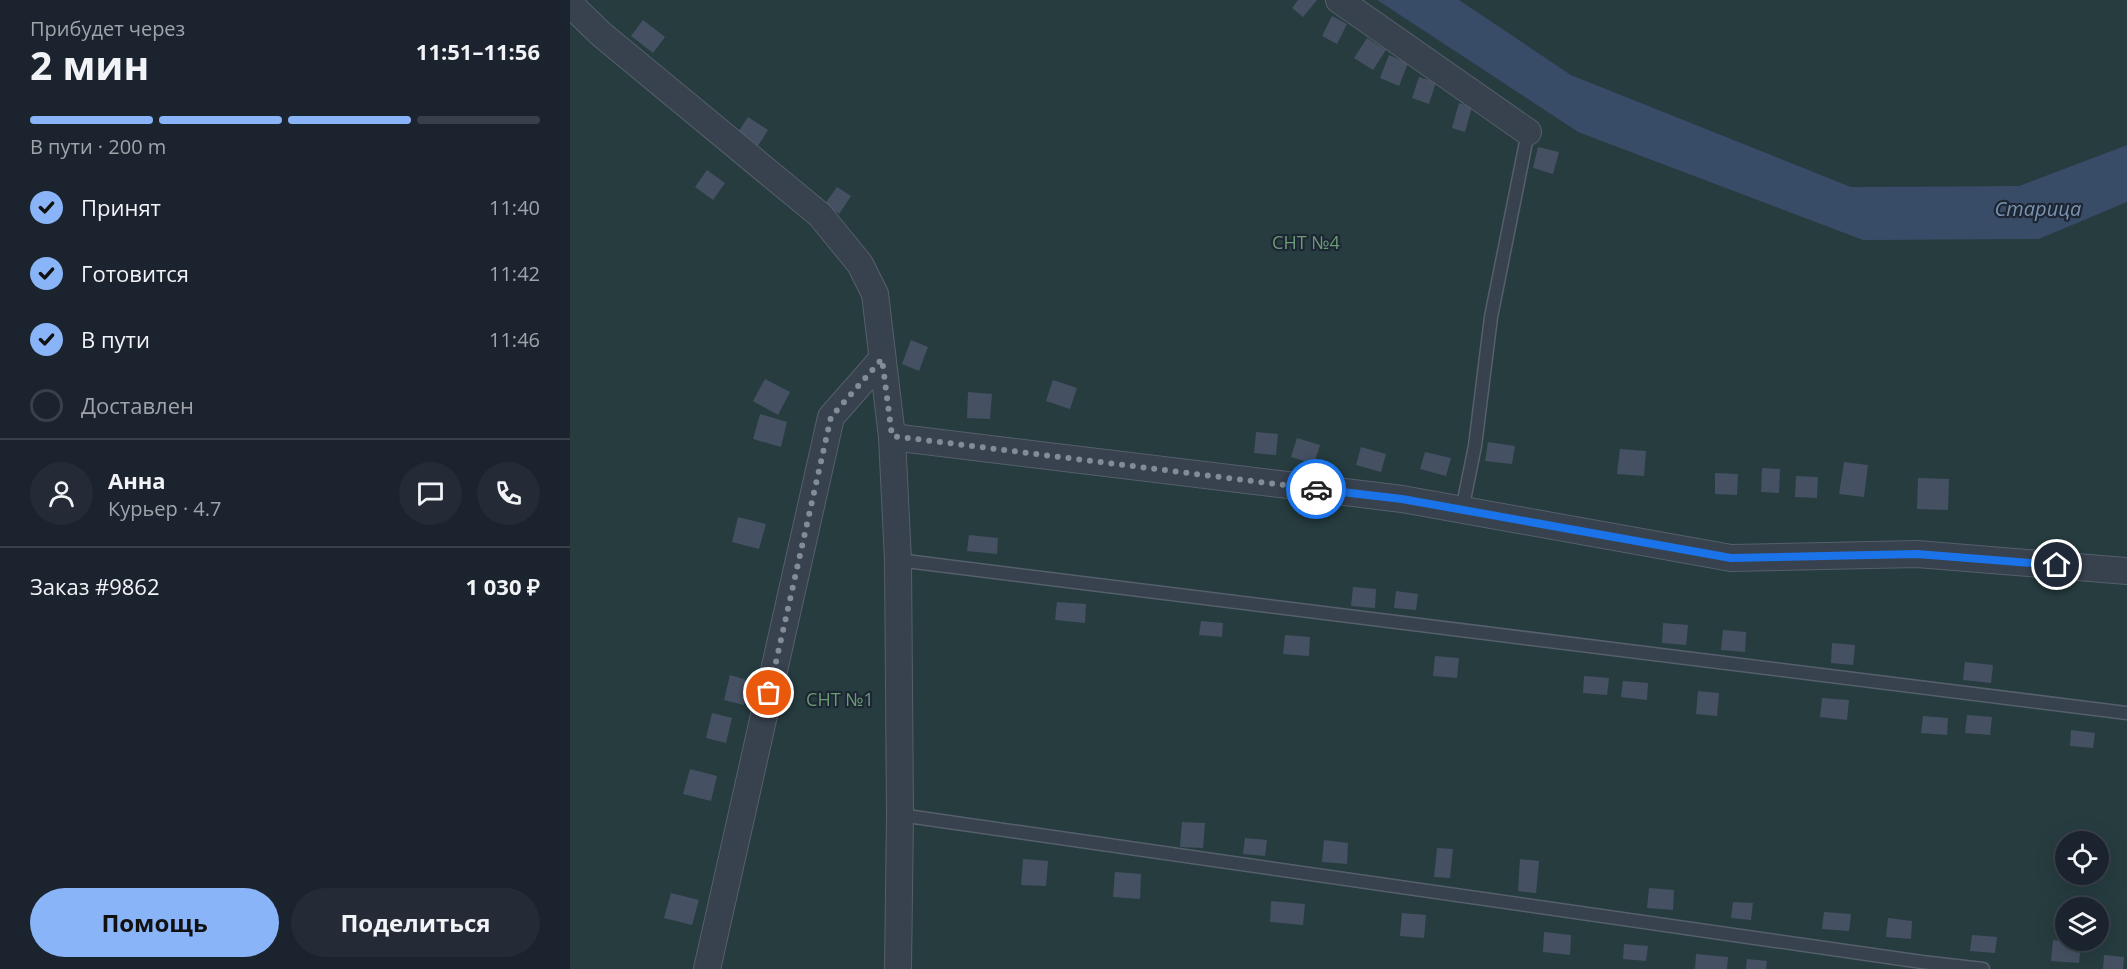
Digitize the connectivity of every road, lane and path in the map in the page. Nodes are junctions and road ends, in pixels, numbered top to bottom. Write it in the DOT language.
graph roads {
  1 [pos="1339,0"];
  2 [pos="570,4"];
  3 [pos="1528,132"];
  4 [pos="882,359"];
  5 [pos="892,436"];
  6 [pos="1462,510"];
  7 [pos="898,560"];
  8 [pos="2127,571"];
  9 [pos="2127,713"];
  10 [pos="900,815"];
  11 [pos="707,969"];
  12 [pos="898,969"];
  13 [pos="1983,969"];
  1 -- 3 [label="street"];
  2 -- 4 [label="street"];
  3 -- 6 [label="lane"];
  4 -- 5 [label="street"];
  4 -- 11 [label="street"];
  5 -- 6 [label="street"];
  5 -- 7 [label="street"];
  6 -- 8 [label="street"];
  7 -- 9 [label="lane"];
  7 -- 10 [label="street"];
  10 -- 12 [label="street"];
  10 -- 13 [label="lane"];
}
